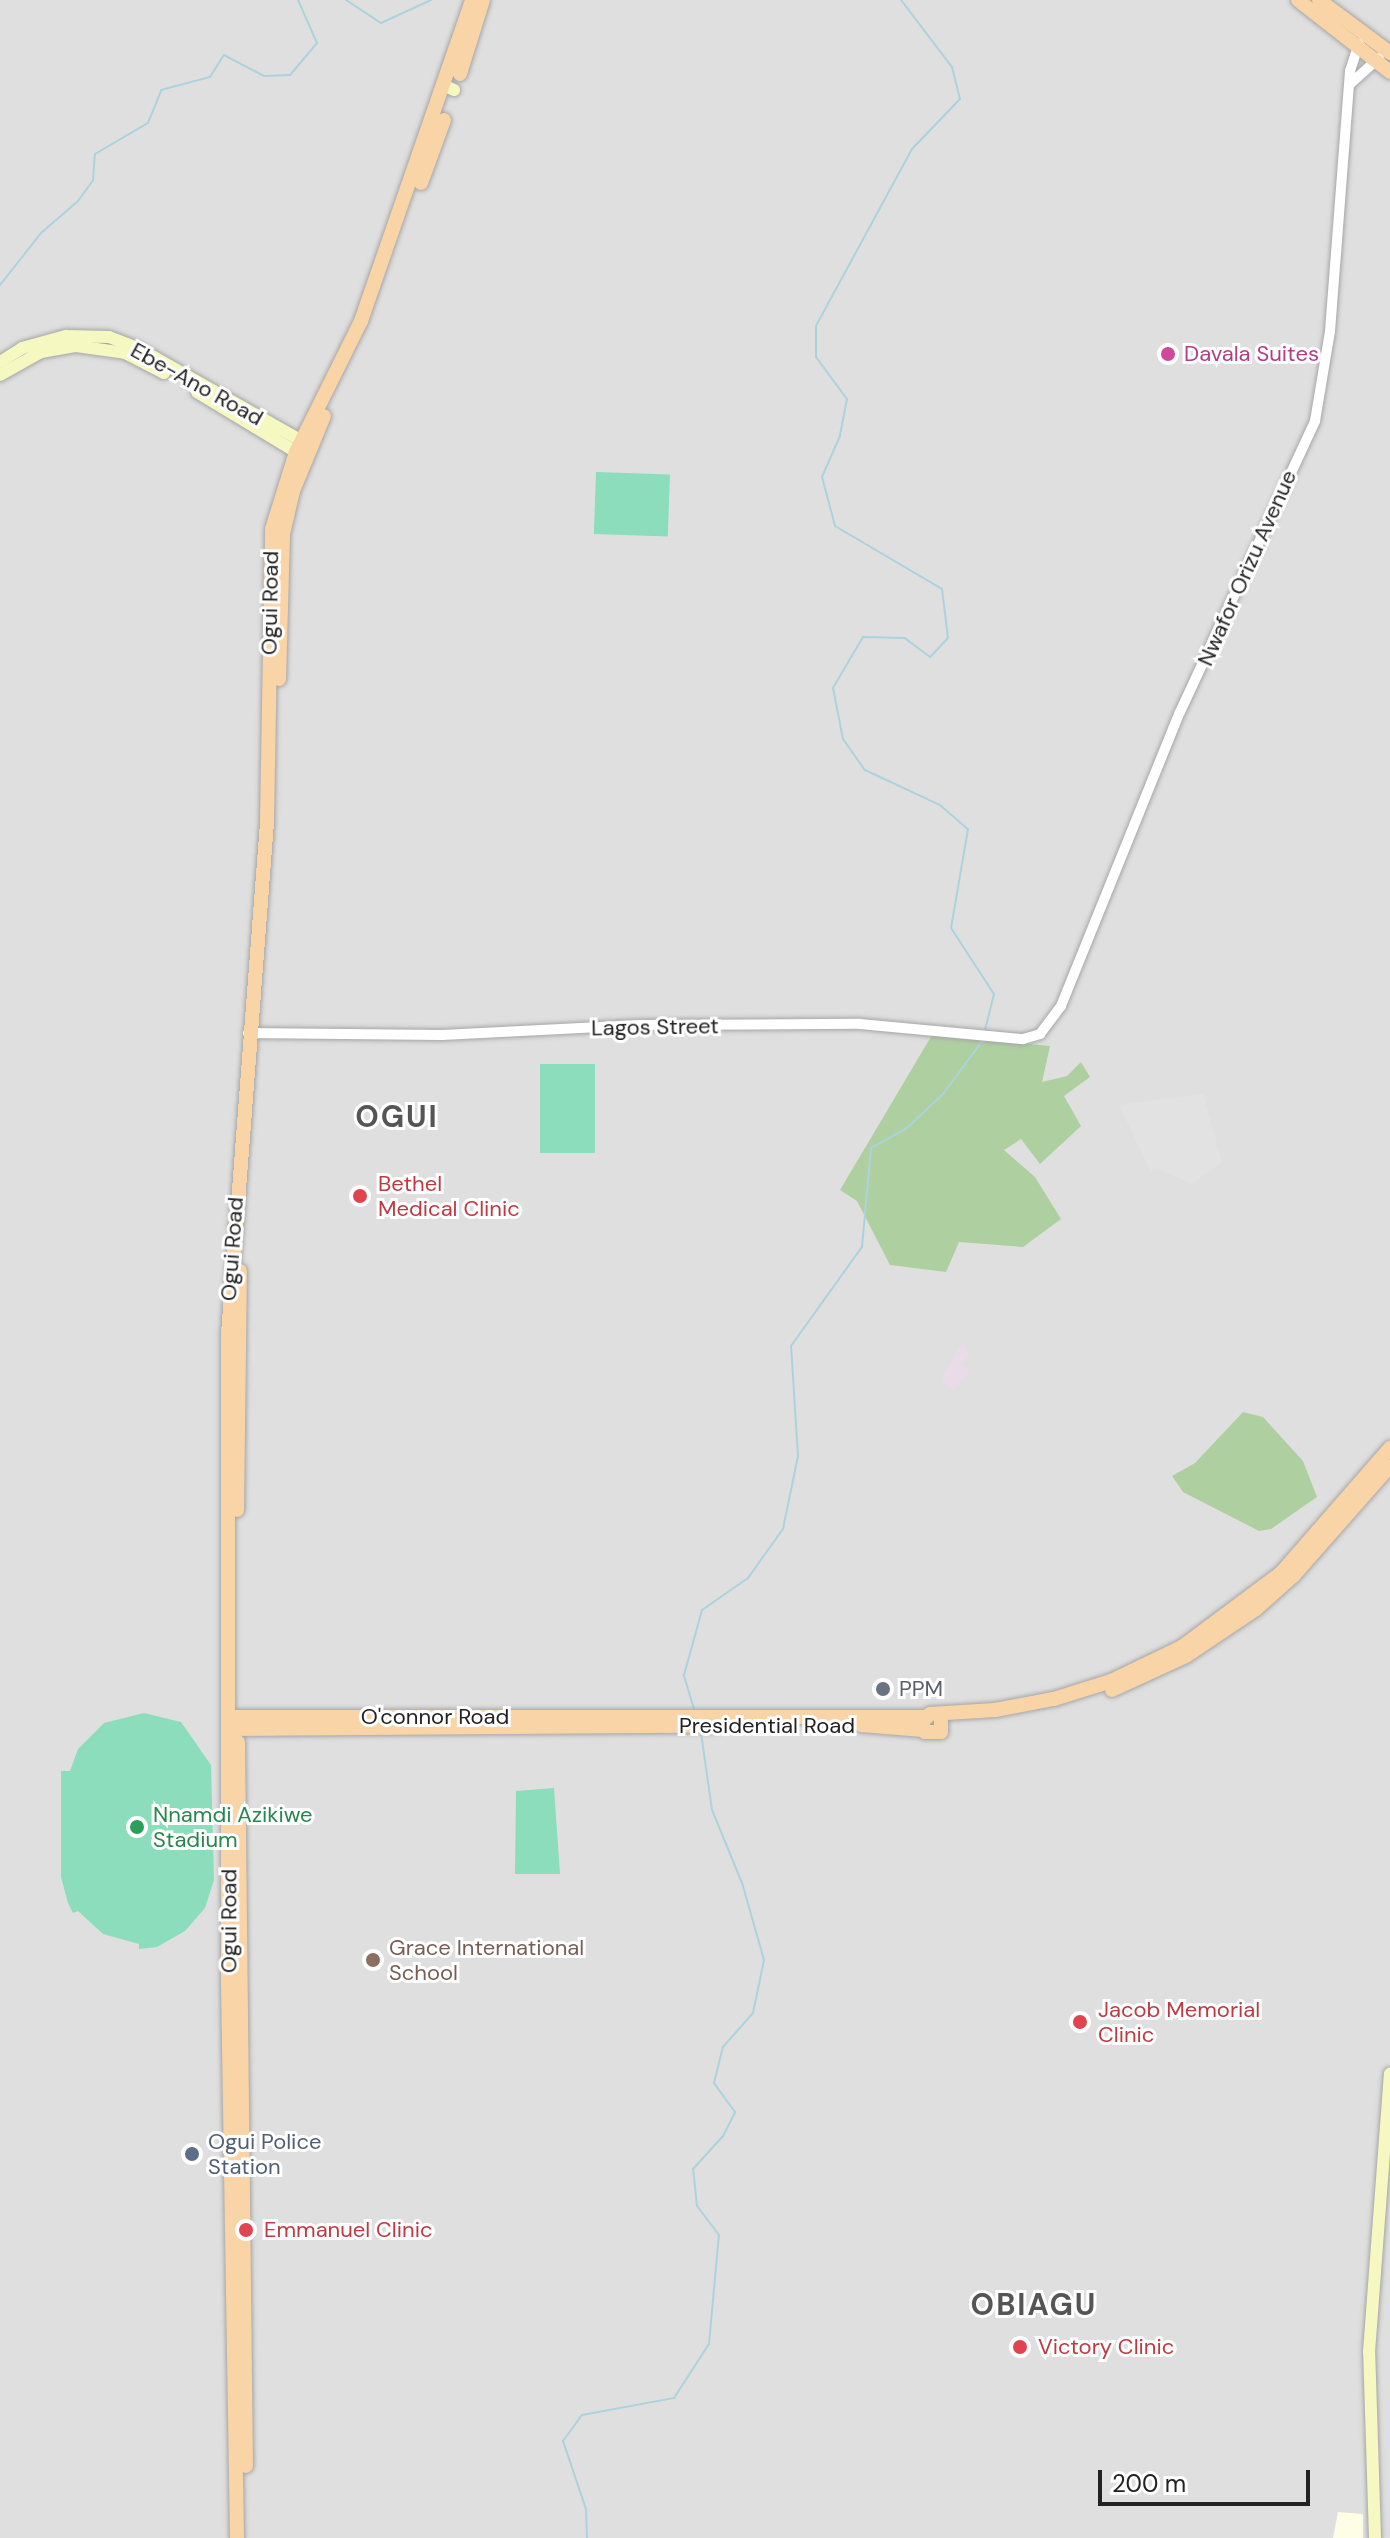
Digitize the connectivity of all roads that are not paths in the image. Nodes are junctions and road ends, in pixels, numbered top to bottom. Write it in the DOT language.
graph roads {
  1 [pos="472,0"];
  2 [pos="483,0"];
  3 [pos="1298,0"];
  4 [pos="1319,0"];
  5 [pos="1361,41"];
  6 [pos="1384,55"];
  7 [pos="1390,72"];
  8 [pos="1349,86"];
  9 [pos="450,88"];
  10 [pos="0,362"];
  11 [pos="0,375"];
  12 [pos="303,449"];
  13 [pos="1048,1025"];
  14 [pos="252,1033"];
  15 [pos="1390,1449"];
  16 [pos="1390,1466"];
  17 [pos="1253,1605"];
  18 [pos="237,1700"];
  19 [pos="611,1721"];
  20 [pos="258,1722"];
  21 [pos="234,1727"];
  22 [pos="1390,2074"];
  23 [pos="237,2538"];
  24 [pos="246,2538"];
  25 [pos="1375,2538"];
  1 -- 9 [label="main road, Ogui Road"];
  2 -- 9 [label="main road, Ogui Road"];
  3 -- 5 [label="main road"];
  4 -- 5 [label="main road"];
  5 -- 6 [label="main road"];
  5 -- 8 [label="street, Nwafor Orizu Avenue"];
  6 -- 7 [label="main road"];
  6 -- 8 [label="street"];
  8 -- 13 [label="street, Nwafor Orizu Avenue"];
  9 -- 12 [label="main road, Ogui Road"];
  10 -- 12 [label="main road, Ebe-Ano Road"];
  11 -- 12 [label="main road, Ebe-Ano Road"];
  12 -- 14 [label="main road, Ogui Road"];
  13 -- 14 [label="street, Lagos Street"];
  14 -- 18 [label="main road, Ogui Road"];
  14 -- 21 [label="main road, Ogui Road"];
  15 -- 17 [label="main road, Presidential Road"];
  16 -- 17 [label="main road, Presidential Road"];
  17 -- 19 [label="main road, Presidential Road"];
  18 -- 20 [label="main road"];
  18 -- 21 [label="main road, Ogui Road"];
  19 -- 20 [label="main road, O'connor Road"];
  20 -- 21 [label="main road, O'connor Road"];
  21 -- 23 [label="main road, Ogui Road"];
  21 -- 24 [label="main road, Ogui Road"];
  22 -- 25 [label="main road"];
}
